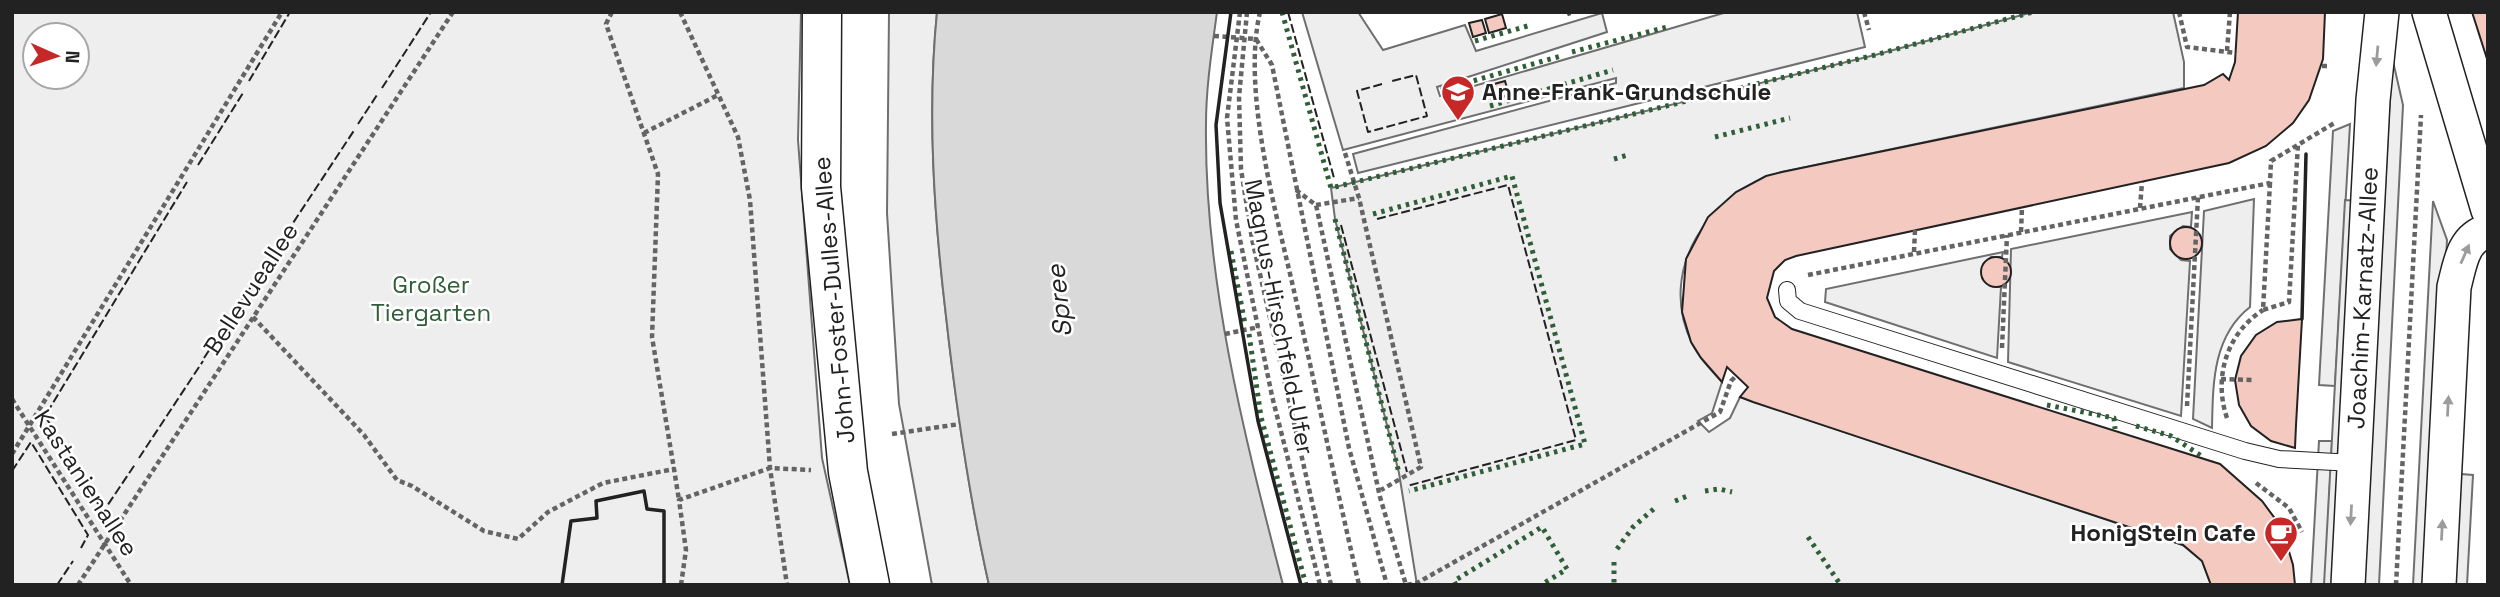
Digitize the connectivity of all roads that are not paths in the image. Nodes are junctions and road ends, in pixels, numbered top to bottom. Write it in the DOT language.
graph roads {
  1 [pos="822,12"];
  2 [pos="2382,12"];
  3 [pos="2429,12"];
  4 [pos="2488,210"];
  5 [pos="2488,231"];
  6 [pos="1787,290"];
  7 [pos="2354,463"];
  8 [pos="870,585"];
  9 [pos="2348,585"];
  10 [pos="2439,585"];
  1 -- 8 [label="street, John-Foster-Dulles-Allee"];
  2 -- 7 [label="street, Joachim-Karnatz-Allee, one-way"];
  3 -- 4 [label="street"];
  10 -- 5 [label="street, one-way"];
  6 -- 7 [label="lane"];
  7 -- 9 [label="street, Joachim-Karnatz-Allee, one-way"];
}
